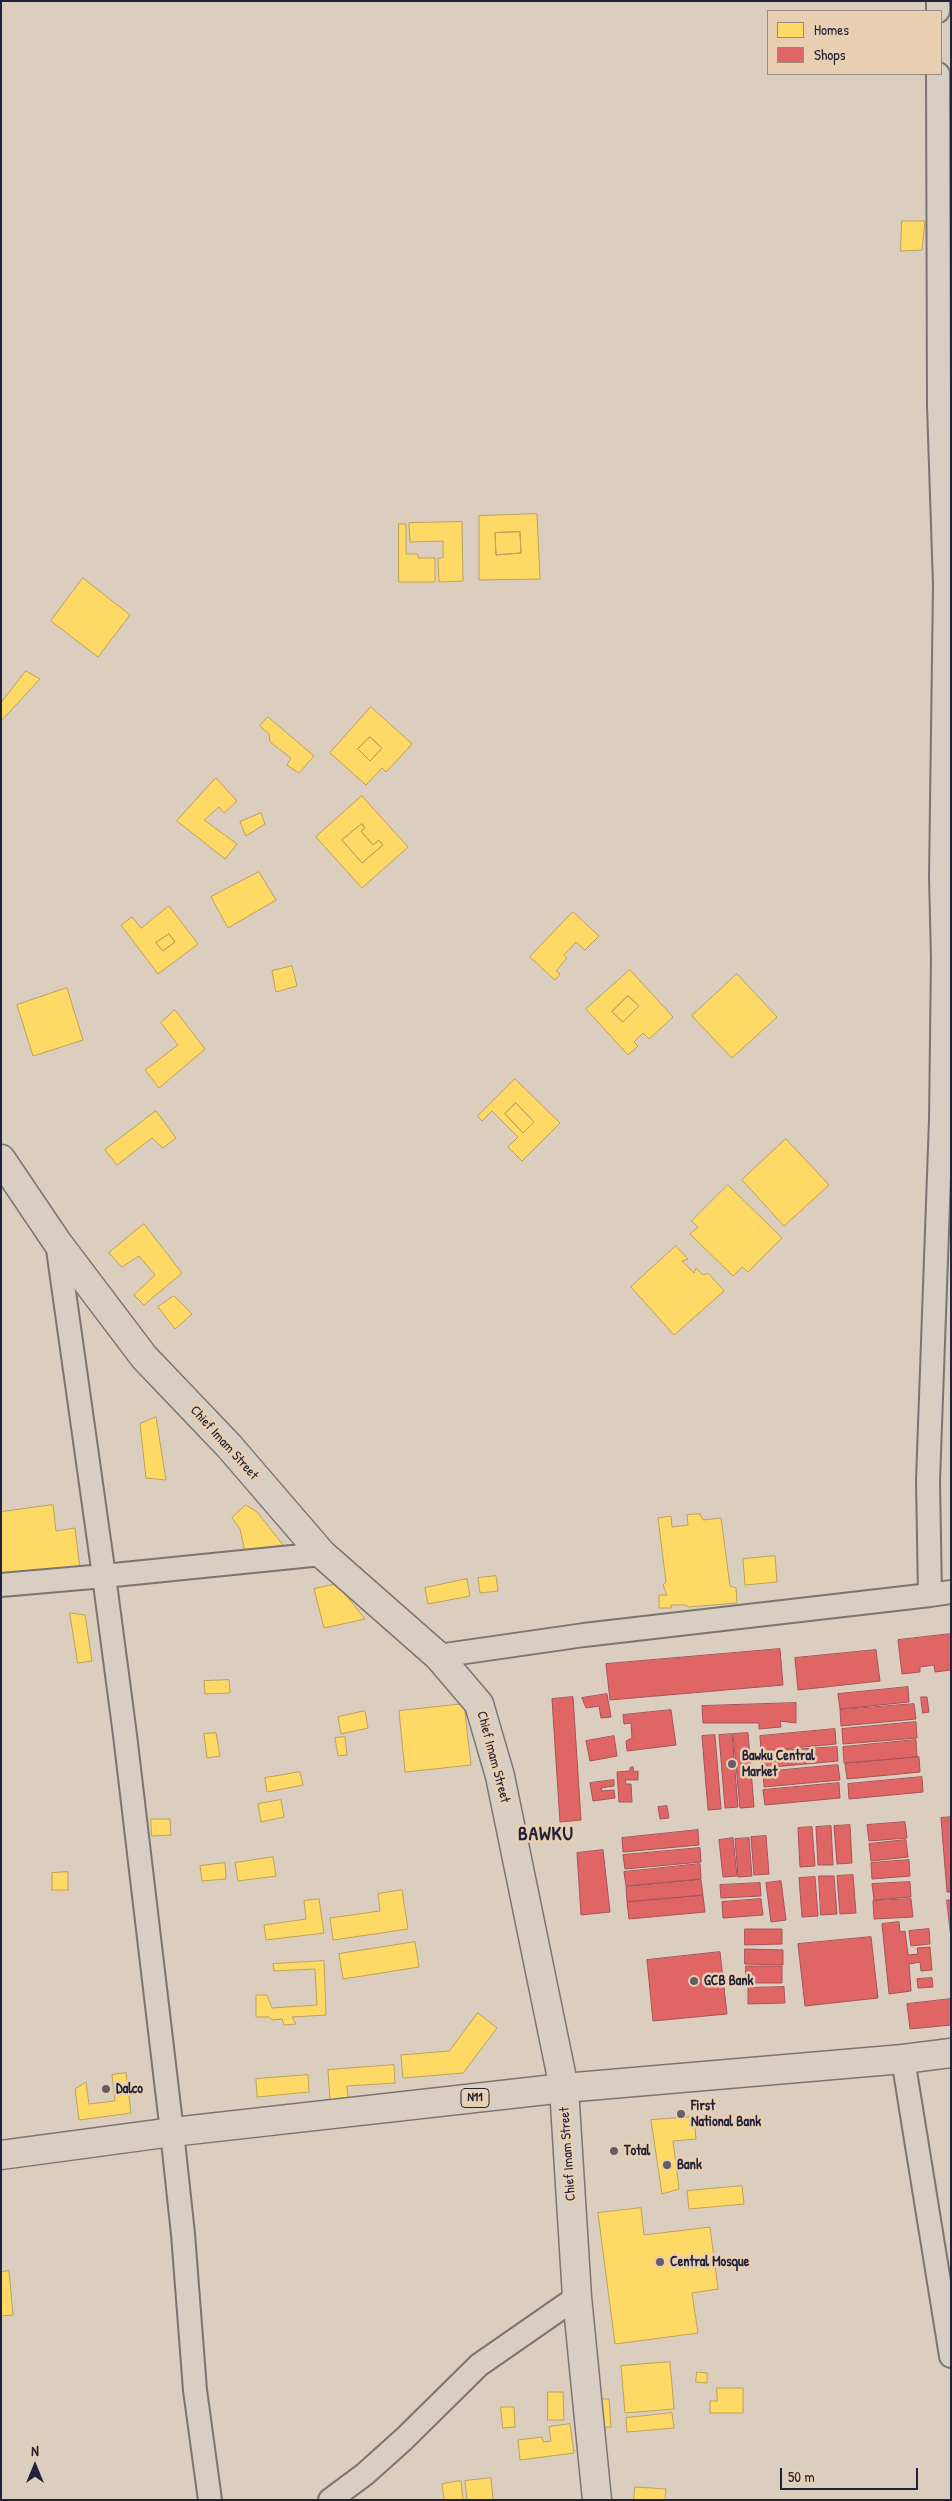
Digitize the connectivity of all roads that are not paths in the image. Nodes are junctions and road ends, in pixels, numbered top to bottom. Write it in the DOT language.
graph roads {
  1 [pos="938,75"];
  2 [pos="945,406"];
  3 [pos="946,1120"];
  4 [pos="1,1159"];
  5 [pos="57,1242"];
  6 [pos="322,1554"];
  7 [pos="104,1576"];
  8 [pos="1,1585"];
  9 [pos="940,1594"];
  10 [pos="438,1656"];
  11 [pos="951,2053"];
  12 [pos="903,2059"];
  13 [pos="564,2088"];
  14 [pos="172,2132"];
  15 [pos="1,2155"];
  16 [pos="577,2297"];
  17 [pos="951,2356"];
  18 [pos="210,2500"];
  19 [pos="330,2500"];
  20 [pos="597,2500"];
  1 -- 2 [label="street"];
  2 -- 3 [label="street"];
  3 -- 9 [label="street"];
  4 -- 5 [label="main road, Chief Imam Street"];
  5 -- 6 [label="main road, Chief Imam Street"];
  5 -- 7 [label="street"];
  6 -- 7 [label="street"];
  6 -- 10 [label="main road, Chief Imam Street"];
  7 -- 8 [label="street"];
  7 -- 14 [label="street"];
  9 -- 10 [label="street"];
  10 -- 13 [label="main road, Chief Imam Street"];
  11 -- 12 [label="main road, N11"];
  12 -- 13 [label="main road, N11"];
  12 -- 17 [label="street"];
  13 -- 14 [label="main road, N11"];
  13 -- 16 [label="main road, Chief Imam Street"];
  14 -- 15 [label="main road, N11"];
  14 -- 18 [label="street"];
  16 -- 19 [label="street"];
  16 -- 20 [label="main road, Chief Imam Street"];
}
